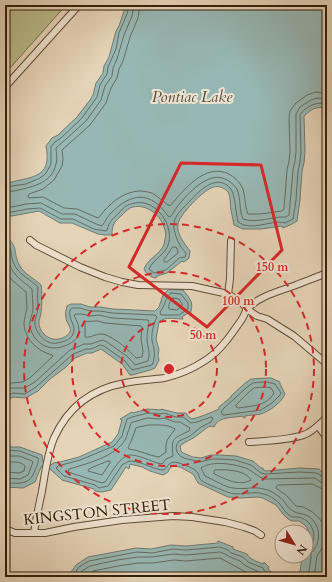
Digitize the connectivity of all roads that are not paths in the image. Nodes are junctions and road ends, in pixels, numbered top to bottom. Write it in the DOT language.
graph roads {
  1 [pos="79,5"];
  2 [pos="5,87"];
  3 [pos="327,152"];
  4 [pos="327,180"];
  5 [pos="30,240"];
  6 [pos="230,241"];
  7 [pos="327,273"];
  8 [pos="228,294"];
  9 [pos="247,310"];
  10 [pos="327,364"];
  11 [pos="327,417"];
  12 [pos="318,426"];
  13 [pos="327,438"];
  14 [pos="249,442"];
  15 [pos="5,529"];
  16 [pos="34,533"];
  17 [pos="261,535"];
  1 -- 2 [label="street"];
  3 -- 4 [label="street"];
  5 -- 8 [label="street"];
  6 -- 8 [label="street"];
  7 -- 9 [label="street"];
  8 -- 9 [label="street"];
  9 -- 10 [label="street"];
  9 -- 16 [label="street"];
  11 -- 12 [label="street"];
  12 -- 13 [label="street"];
  12 -- 14 [label="street"];
  15 -- 16 [label="street, KINGSTON STREET"];
  16 -- 17 [label="street, KINGSTON STREET"];
}
